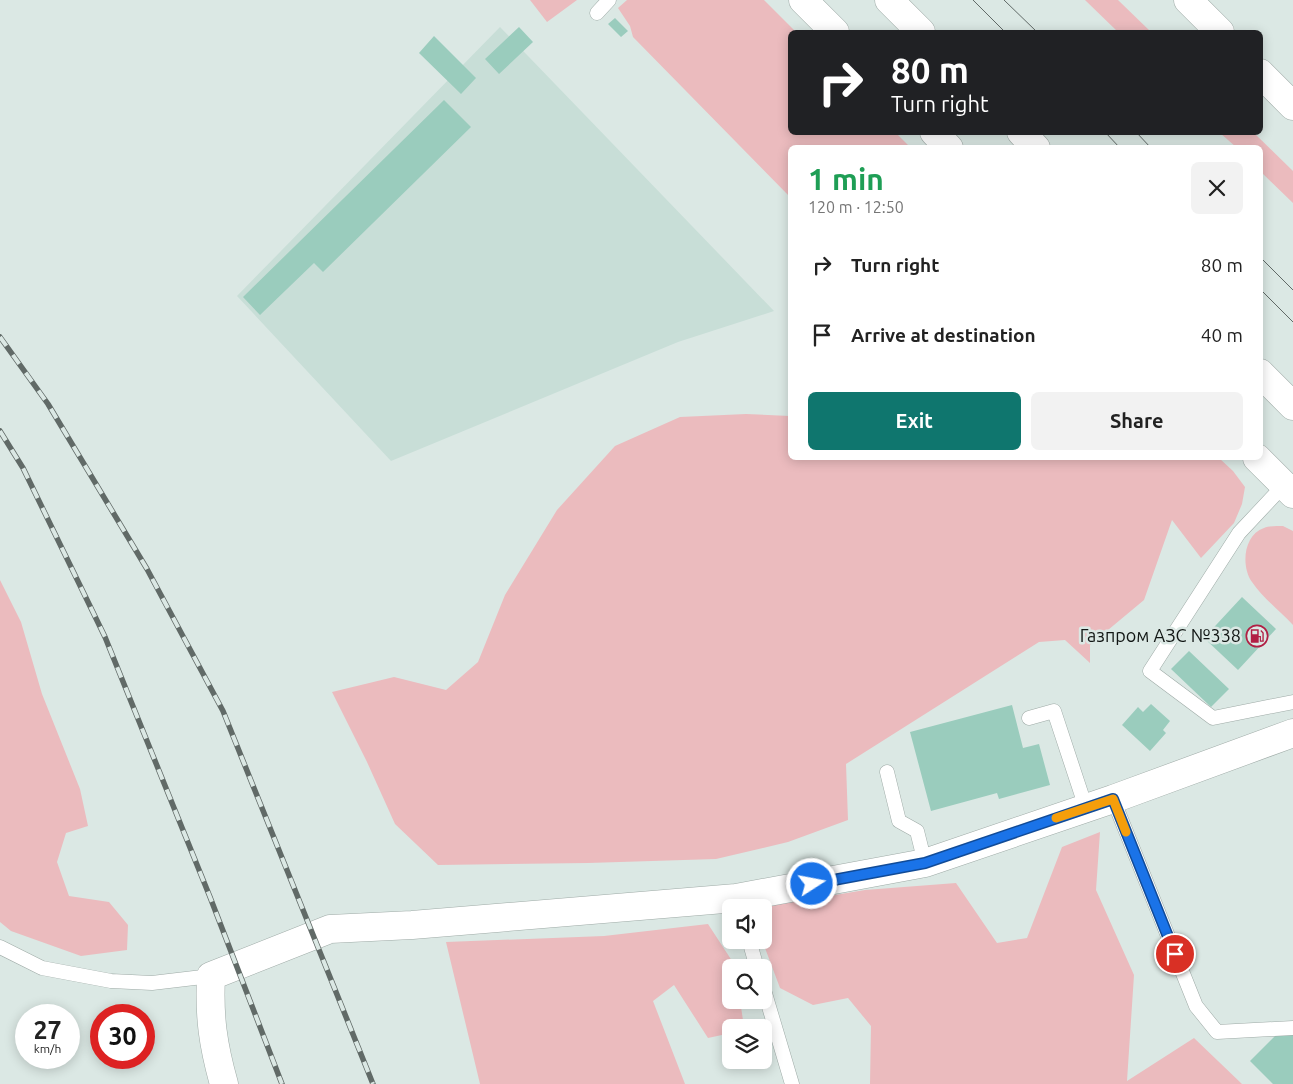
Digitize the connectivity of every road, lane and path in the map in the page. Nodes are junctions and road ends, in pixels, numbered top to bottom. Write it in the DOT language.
graph roads {
  1 [pos="609,0"];
  2 [pos="803,0"];
  3 [pos="889,0"];
  4 [pos="1188,0"];
  5 [pos="597,13"];
  6 [pos="833,30"];
  7 [pos="919,30"];
  8 [pos="1218,30"];
  9 [pos="1263,76"];
  10 [pos="1293,106"];
  11 [pos="937,135"];
  12 [pos="1024,135"];
  13 [pos="946,145"];
  14 [pos="1033,145"];
  15 [pos="1263,376"];
  16 [pos="1293,406"];
  17 [pos="1259,460"];
  18 [pos="1289,490"];
  19 [pos="1293,702"];
  20 [pos="1029,718"];
  21 [pos="1293,734"];
  22 [pos="887,772"];
  23 [pos="1113,799"];
  24 [pos="1086,808"];
  25 [pos="925,863"];
  26 [pos="757,899"];
  27 [pos="722,904"];
  28 [pos="0,947"];
  29 [pos="211,976"];
  30 [pos="770,1009"];
  31 [pos="1293,1028"];
  32 [pos="224,1084"];
  33 [pos="792,1084"];
  1 -- 5 [label="lane"];
  2 -- 6 [label="street"];
  3 -- 7 [label="street"];
  4 -- 8 [label="street"];
  9 -- 10 [label="street"];
  11 -- 13 [label="street"];
  12 -- 14 [label="street"];
  15 -- 16 [label="street"];
  17 -- 18 [label="street"];
  18 -- 19 [label="lane"];
  20 -- 24 [label="lane"];
  21 -- 23 [label="street"];
  22 -- 25 [label="lane"];
  23 -- 24 [label="street"];
  23 -- 31 [label="lane"];
  24 -- 25 [label="street"];
  25 -- 26 [label="street"];
  27 -- 29 [label="street"];
  28 -- 29 [label="lane"];
  29 -- 32 [label="street"];
  30 -- 33 [label="lane"];
}
